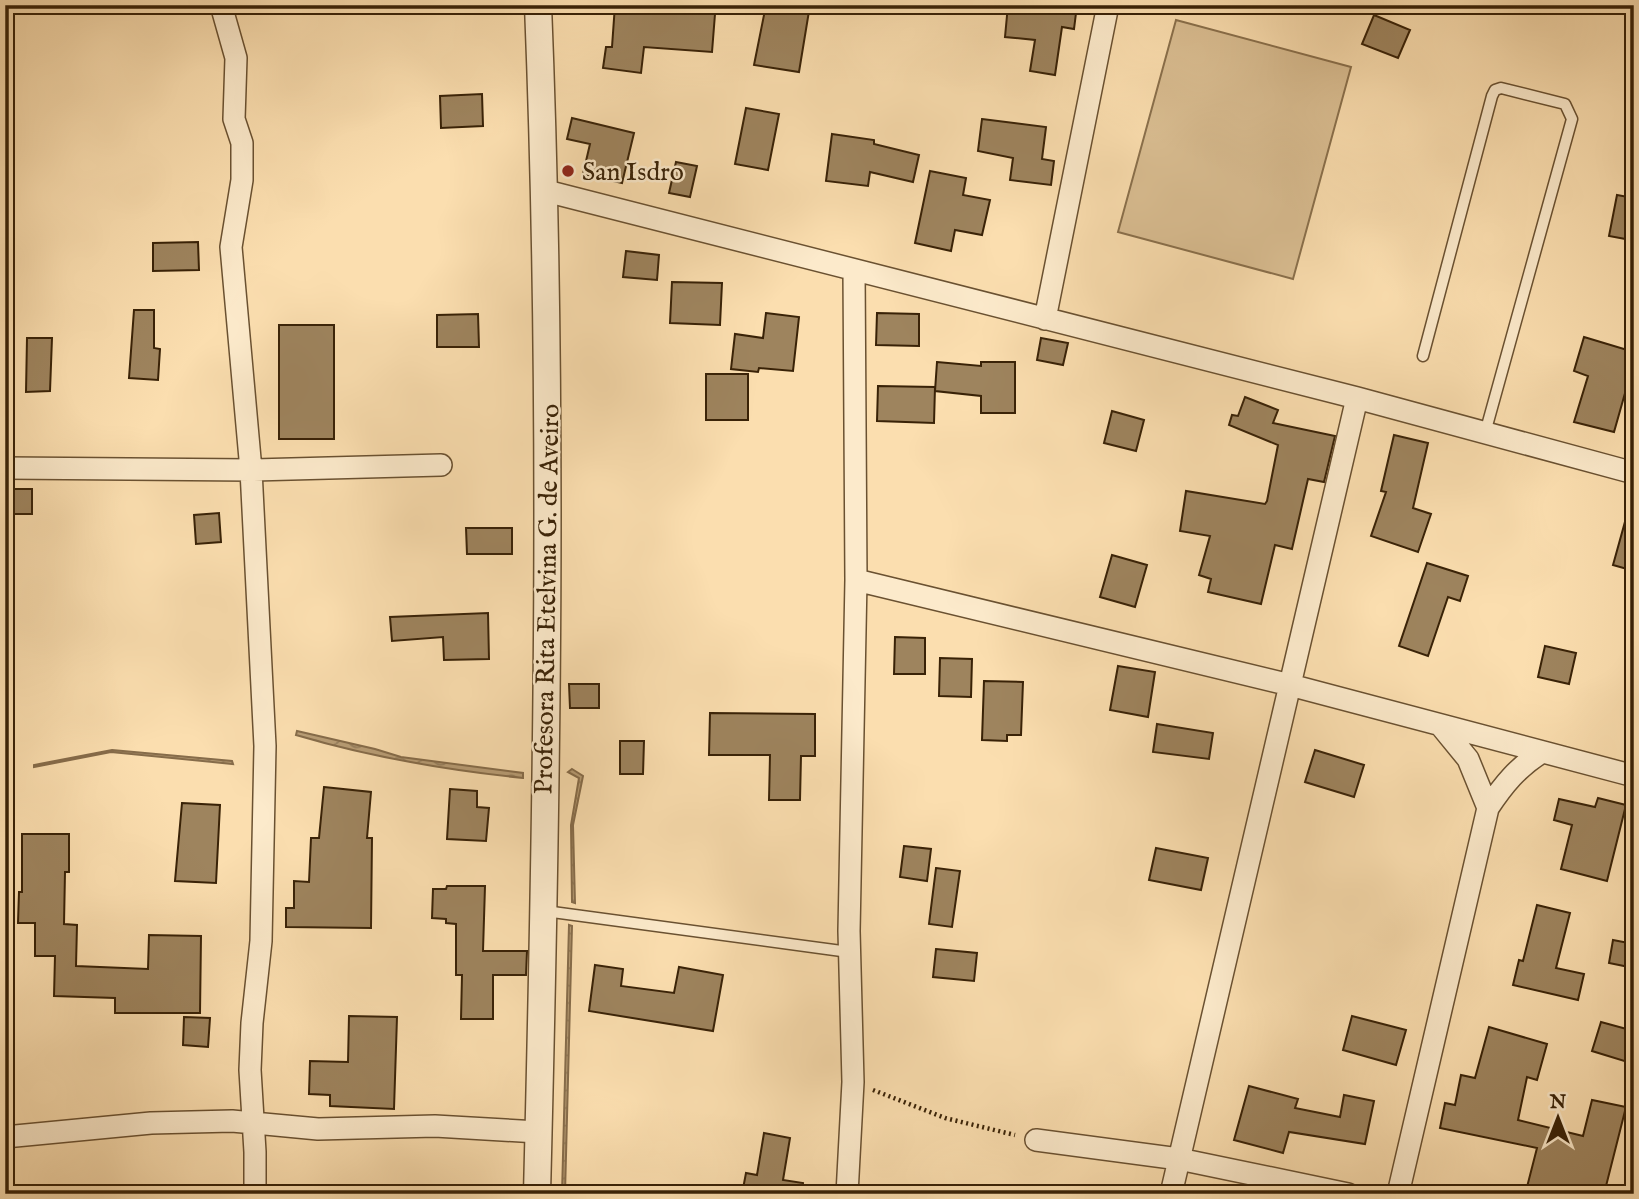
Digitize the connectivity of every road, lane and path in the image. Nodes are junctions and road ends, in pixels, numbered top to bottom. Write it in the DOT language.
graph roads {
  1 [pos="221,5"];
  2 [pos="538,5"];
  3 [pos="1108,5"];
  4 [pos="546,191"];
  5 [pos="854,270"];
  6 [pos="1045,319"];
  7 [pos="1423,356"];
  8 [pos="1357,398"];
  9 [pos="1486,433"];
  10 [pos="441,466"];
  11 [pos="5,468"];
  12 [pos="251,470"];
  13 [pos="1634,474"];
  14 [pos="856,580"];
  15 [pos="1290,685"];
  16 [pos="1441,726"];
  17 [pos="1542,752"];
  18 [pos="1634,776"];
  19 [pos="1488,808"];
  20 [pos="542,911"];
  21 [pos="849,952"];
  22 [pos="853,1082"];
  23 [pos="254,1124"];
  24 [pos="538,1132"];
  25 [pos="5,1136"];
  26 [pos="1036,1140"];
  27 [pos="1179,1159"];
  28 [pos="255,1194"];
  29 [pos="537,1194"];
  30 [pos="847,1194"];
  31 [pos="1171,1194"];
  32 [pos="1348,1194"];
  33 [pos="1398,1194"];
  1 -- 12 [label="street"];
  2 -- 4 [label="street, Profesora Rita Etelvina G. de Aveiro"];
  3 -- 6 [label="street"];
  4 -- 5 [label="street"];
  4 -- 20 [label="street, Profesora Rita Etelvina G. de Aveiro"];
  5 -- 6 [label="street"];
  5 -- 14 [label="street"];
  6 -- 8 [label="street"];
  7 -- 9 [label="lane"];
  8 -- 9 [label="street"];
  8 -- 15 [label="street"];
  9 -- 13 [label="street"];
  10 -- 12 [label="street"];
  11 -- 12 [label="street"];
  12 -- 23 [label="street"];
  14 -- 15 [label="street"];
  14 -- 21 [label="street"];
  15 -- 16 [label="street"];
  15 -- 27 [label="street"];
  16 -- 17 [label="street"];
  16 -- 19 [label="street"];
  17 -- 18 [label="street"];
  17 -- 19 [label="street"];
  19 -- 33 [label="street"];
  20 -- 21 [label="lane"];
  20 -- 24 [label="street, Profesora Rita Etelvina G. de Aveiro"];
  21 -- 22 [label="street"];
  22 -- 26 [label="path"];
  22 -- 30 [label="street"];
  23 -- 24 [label="street"];
  23 -- 25 [label="street"];
  23 -- 28 [label="street"];
  24 -- 29 [label="street, Profesora Rita Etelvina G. de Aveiro"];
  26 -- 27 [label="street"];
  27 -- 31 [label="street"];
  27 -- 32 [label="street"];
}
